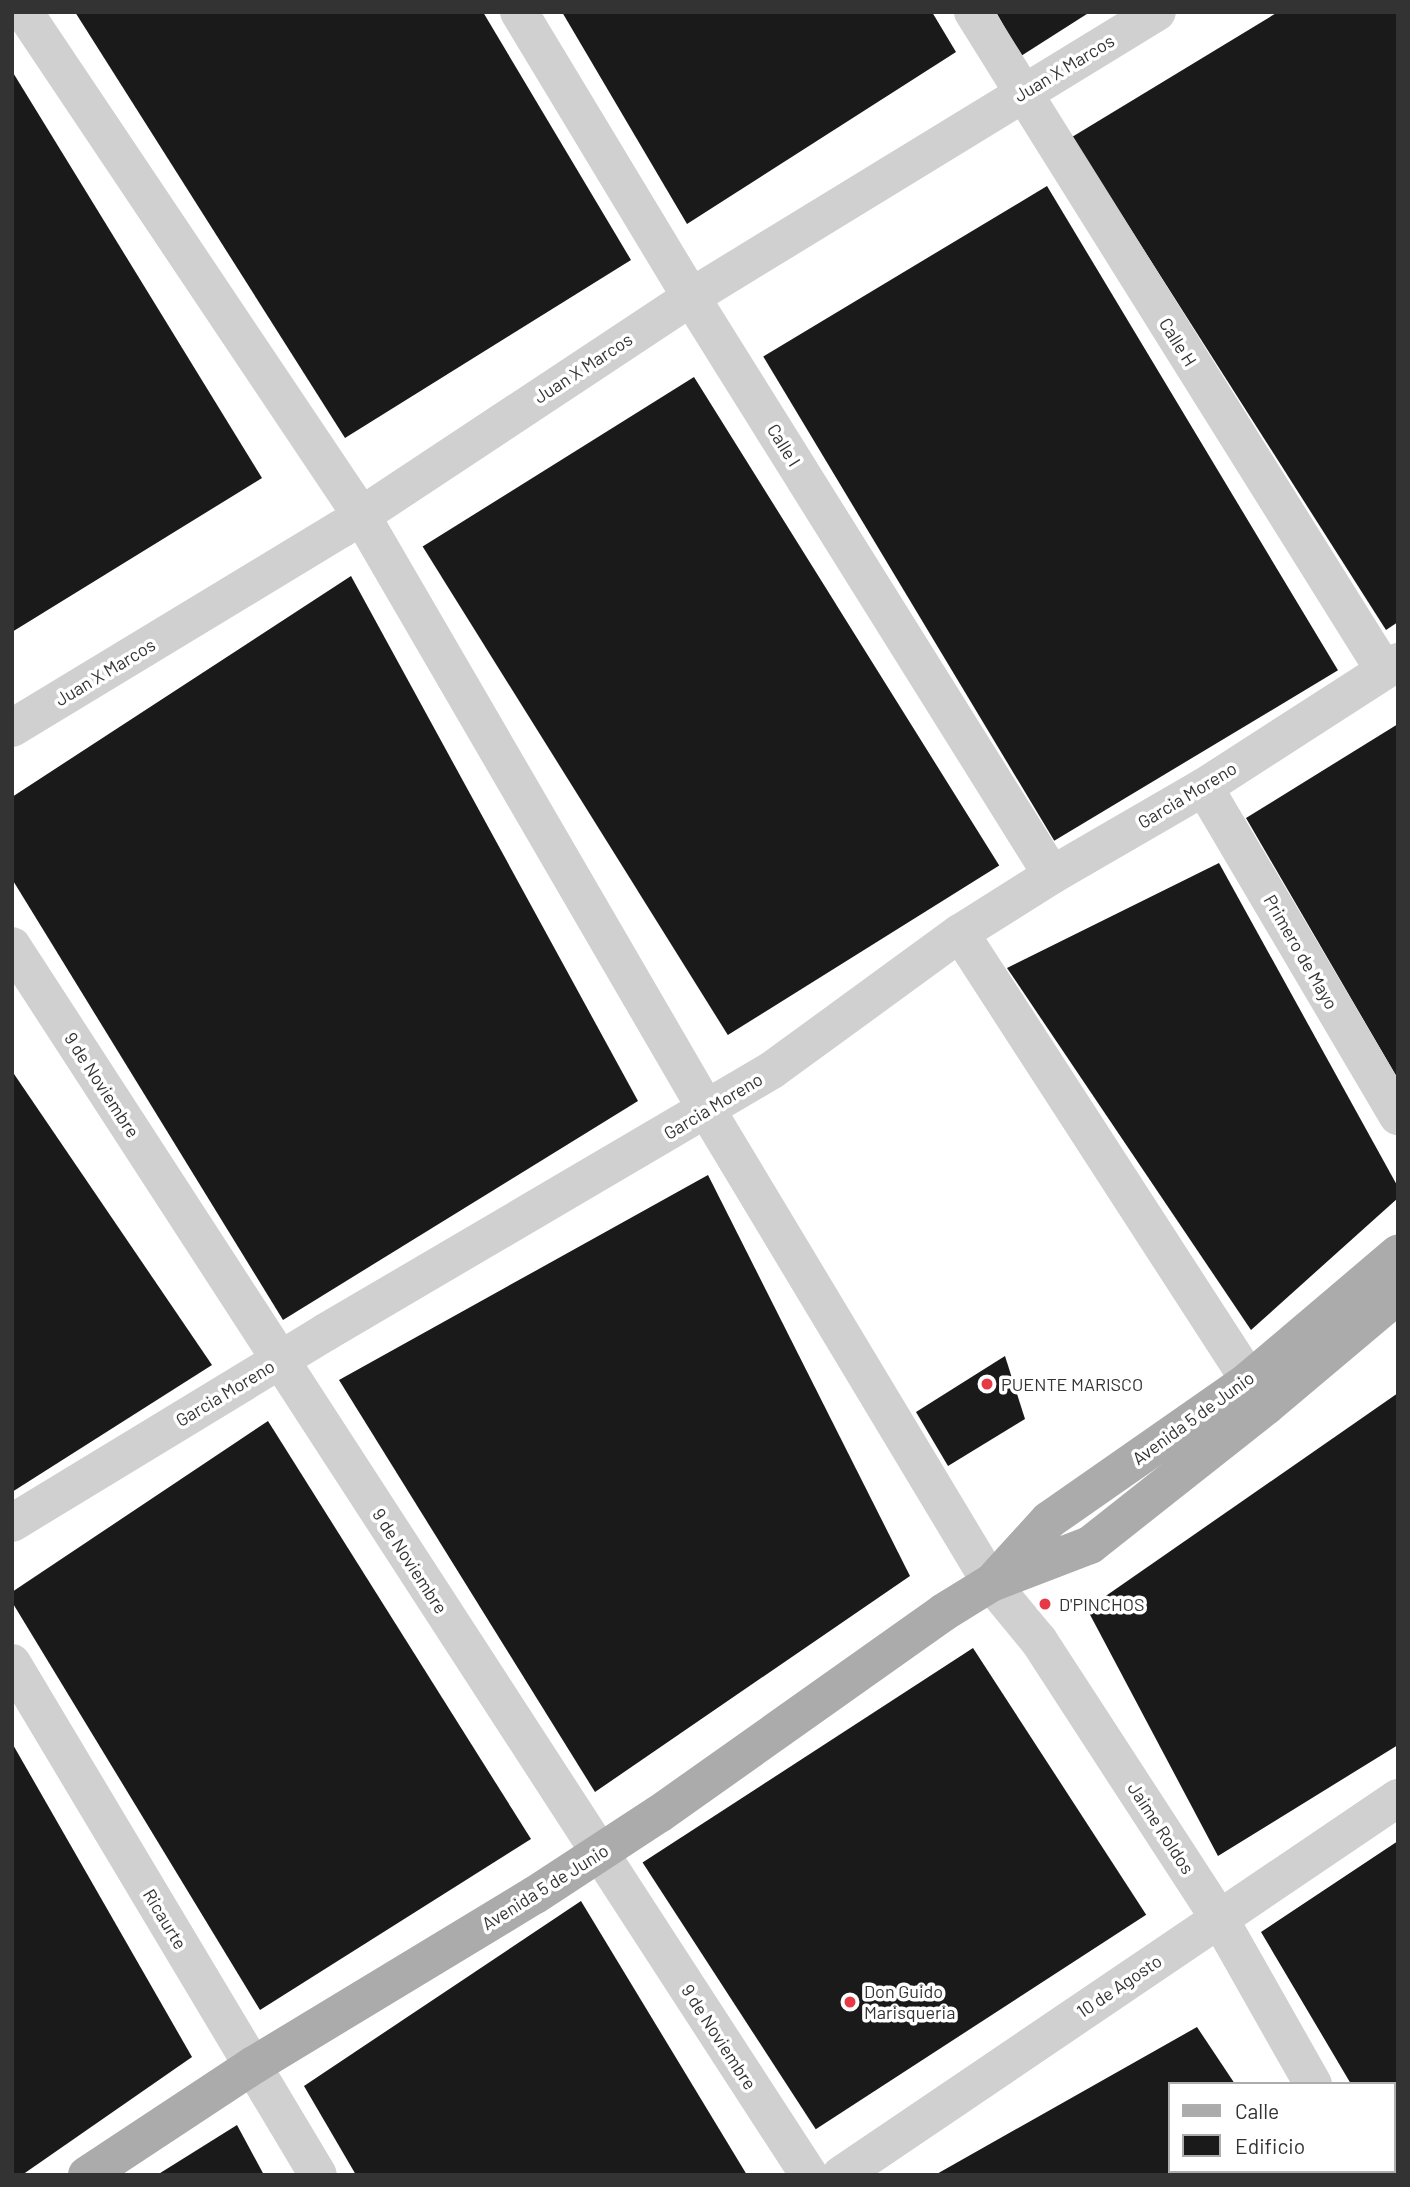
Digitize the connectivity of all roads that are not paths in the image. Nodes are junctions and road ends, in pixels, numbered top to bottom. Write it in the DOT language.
graph roads {
  1 [pos="24,12"];
  2 [pos="519,12"];
  3 [pos="973,12"];
  4 [pos="1157,12"];
  5 [pos="1022,93"];
  6 [pos="691,297"];
  7 [pos="361,515"];
  8 [pos="1391,666"];
  9 [pos="12,727"];
  10 [pos="1204,787"];
  11 [pos="1052,875"];
  12 [pos="960,933"];
  13 [pos="12,946"];
  14 [pos="705,1107"];
  15 [pos="1398,1116"];
  16 [pos="1398,1254"];
  17 [pos="1398,1295"];
  18 [pos="280,1360"];
  19 [pos="1257,1394"];
  20 [pos="12,1523"];
  21 [pos="991,1583"];
  22 [pos="12,1663"];
  23 [pos="1398,1798"];
  24 [pos="599,1853"];
  25 [pos="1219,1918"];
  26 [pos="254,2065"];
  27 [pos="1312,2082"];
  28 [pos="87,2175"];
  29 [pos="318,2175"];
  30 [pos="809,2175"];
  31 [pos="841,2175"];
  1 -- 7 [label="street, Jaime Roldos"];
  2 -- 6 [label="street, Calle I"];
  3 -- 5 [label="street, Calle H"];
  4 -- 5 [label="street, Juan X Marcos"];
  5 -- 6 [label="street, Juan X Marcos"];
  5 -- 8 [label="street, Calle H"];
  6 -- 7 [label="street, Juan X Marcos"];
  6 -- 11 [label="street, Calle I"];
  7 -- 9 [label="street, Juan X Marcos"];
  7 -- 14 [label="street, Jaime Roldos"];
  8 -- 10 [label="street, Garcia Moreno"];
  10 -- 11 [label="street, Garcia Moreno"];
  10 -- 15 [label="street, Primero de Mayo"];
  11 -- 12 [label="street, Garcia Moreno"];
  12 -- 14 [label="street, Garcia Moreno"];
  12 -- 19 [label="street"];
  13 -- 18 [label="street, 9 de Noviembre"];
  14 -- 18 [label="street, Garcia Moreno"];
  14 -- 21 [label="street, Jaime Roldos"];
  16 -- 19 [label="main road, Avenida 5 de Junio"];
  17 -- 19 [label="main road, Avenida 5 de Junio"];
  18 -- 20 [label="street, Garcia Moreno"];
  18 -- 24 [label="street, 9 de Noviembre"];
  19 -- 21 [label="main road, Avenida 5 de Junio"];
  21 -- 24 [label="main road, Avenida 5 de Junio"];
  21 -- 25 [label="street, Jaime Roldos"];
  22 -- 26 [label="street, Ricaurte"];
  23 -- 25 [label="street, 10 de Agosto"];
  24 -- 26 [label="main road, Avenida 5 de Junio"];
  24 -- 30 [label="street, 9 de Noviembre"];
  25 -- 27 [label="street, Jaime Roldos"];
  25 -- 31 [label="street, 10 de Agosto"];
  26 -- 28 [label="main road, Avenida 5 de Junio"];
  26 -- 29 [label="street, Ricaurte"];
}
